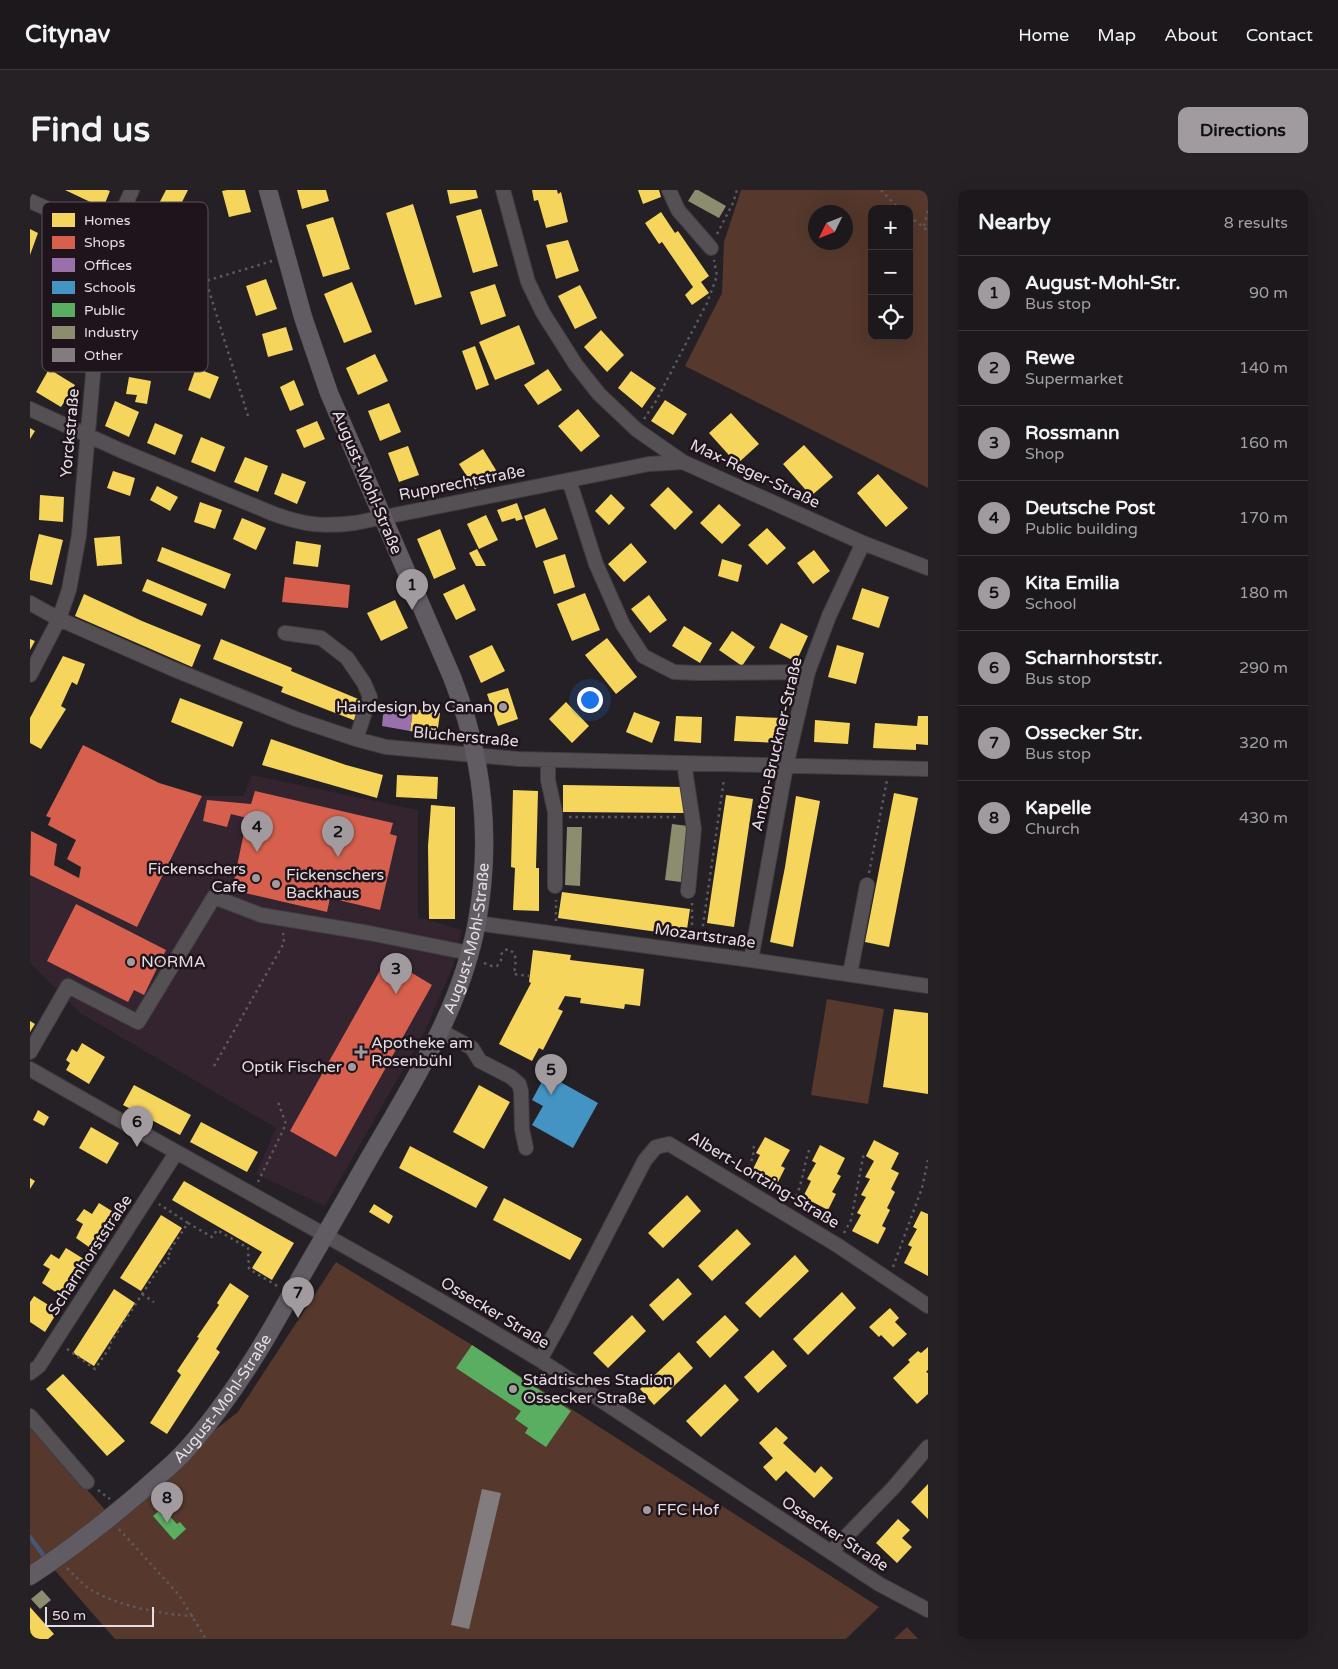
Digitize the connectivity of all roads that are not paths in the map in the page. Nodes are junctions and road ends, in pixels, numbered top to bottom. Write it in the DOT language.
graph roads {
  1 [pos="132,190"];
  2 [pos="268,190"];
  3 [pos="503,190"];
  4 [pos="669,190"];
  5 [pos="30,201"];
  6 [pos="127,202"];
  7 [pos="42,206"];
  8 [pos="710,248"];
  9 [pos="93,372"];
  10 [pos="30,409"];
  11 [pos="87,436"];
  12 [pos="683,462"];
  13 [pos="569,480"];
  14 [pos="383,517"];
  15 [pos="862,543"];
  16 [pos="928,568"];
  17 [pos="30,603"];
  18 [pos="59,619"];
  19 [pos="285,634"];
  20 [pos="808,672"];
  21 [pos="30,675"];
  22 [pos="356,739"];
  23 [pos="476,756"];
  24 [pos="548,760"];
  25 [pos="684,763"];
  26 [pos="786,766"];
  27 [pos="928,769"];
  28 [pos="867,885"];
  29 [pos="555,886"];
  30 [pos="688,891"];
  31 [pos="476,923"];
  32 [pos="469,956"];
  33 [pos="751,960"];
  34 [pos="850,974"];
  35 [pos="928,986"];
  36 [pos="441,1032"];
  37 [pos="30,1052"];
  38 [pos="30,1069"];
  39 [pos="526,1148"];
  40 [pos="176,1152"];
  41 [pos="326,1235"];
  42 [pos="928,1306"];
  43 [pos="540,1360"];
  44 [pos="30,1373"];
  45 [pos="30,1416"];
  46 [pos="928,1447"];
  47 [pos="86,1482"];
  48 [pos="831,1552"];
  49 [pos="34,1573"];
  50 [pos="928,1610"];
  1 -- 6 [label="street, Yorckstraße"];
  2 -- 14 [label="main road, August-Mohl-Straße"];
  3 -- 12 [label="street, Max-Reger-Straße"];
  4 -- 8 [label="street"];
  5 -- 7 [label="street"];
  9 -- 11 [label="street, Yorckstraße"];
  10 -- 11 [label="street, Rupprechtstraße"];
  11 -- 14 [label="street, Rupprechtstraße"];
  11 -- 18 [label="street, Yorckstraße"];
  12 -- 13 [label="street, Rupprechtstraße"];
  12 -- 15 [label="street, Max-Reger-Straße"];
  13 -- 14 [label="street, Rupprechtstraße"];
  13 -- 20 [label="street"];
  14 -- 23 [label="main road, August-Mohl-Straße"];
  15 -- 16 [label="street, Max-Reger-Straße"];
  15 -- 20 [label="street, Anton-Bruckner-Straße"];
  17 -- 18 [label="street, Blücherstraße"];
  18 -- 21 [label="street, Yorckstraße"];
  18 -- 22 [label="street, Blücherstraße"];
  19 -- 22 [label="street"];
  20 -- 26 [label="street, Anton-Bruckner-Straße"];
  22 -- 23 [label="street, Blücherstraße"];
  23 -- 24 [label="street, Blücherstraße"];
  23 -- 31 [label="main road, August-Mohl-Straße"];
  24 -- 25 [label="street, Blücherstraße"];
  24 -- 29 [label="street"];
  25 -- 26 [label="street, Blücherstraße"];
  25 -- 30 [label="street"];
  26 -- 27 [label="street, Blücherstraße"];
  26 -- 33 [label="street, Anton-Bruckner-Straße"];
  28 -- 34 [label="street"];
  31 -- 32 [label="main road, August-Mohl-Straße"];
  31 -- 33 [label="street, Mozartstraße"];
  32 -- 36 [label="main road, August-Mohl-Straße"];
  32 -- 37 [label="street"];
  33 -- 34 [label="street, Mozartstraße"];
  34 -- 35 [label="street, Mozartstraße"];
  36 -- 39 [label="street"];
  36 -- 41 [label="main road, August-Mohl-Straße"];
  38 -- 40 [label="street, Ossecker Straße"];
  40 -- 41 [label="street, Ossecker Straße"];
  40 -- 44 [label="street, Scharnhorststraße"];
  41 -- 43 [label="street, Ossecker Straße"];
  41 -- 49 [label="main road, August-Mohl-Straße"];
  42 -- 43 [label="street, Albert-Lortzing-Straße"];
  43 -- 48 [label="street, Ossecker Straße"];
  45 -- 47 [label="street"];
  46 -- 48 [label="street"];
  48 -- 50 [label="street, Ossecker Straße"];
}
